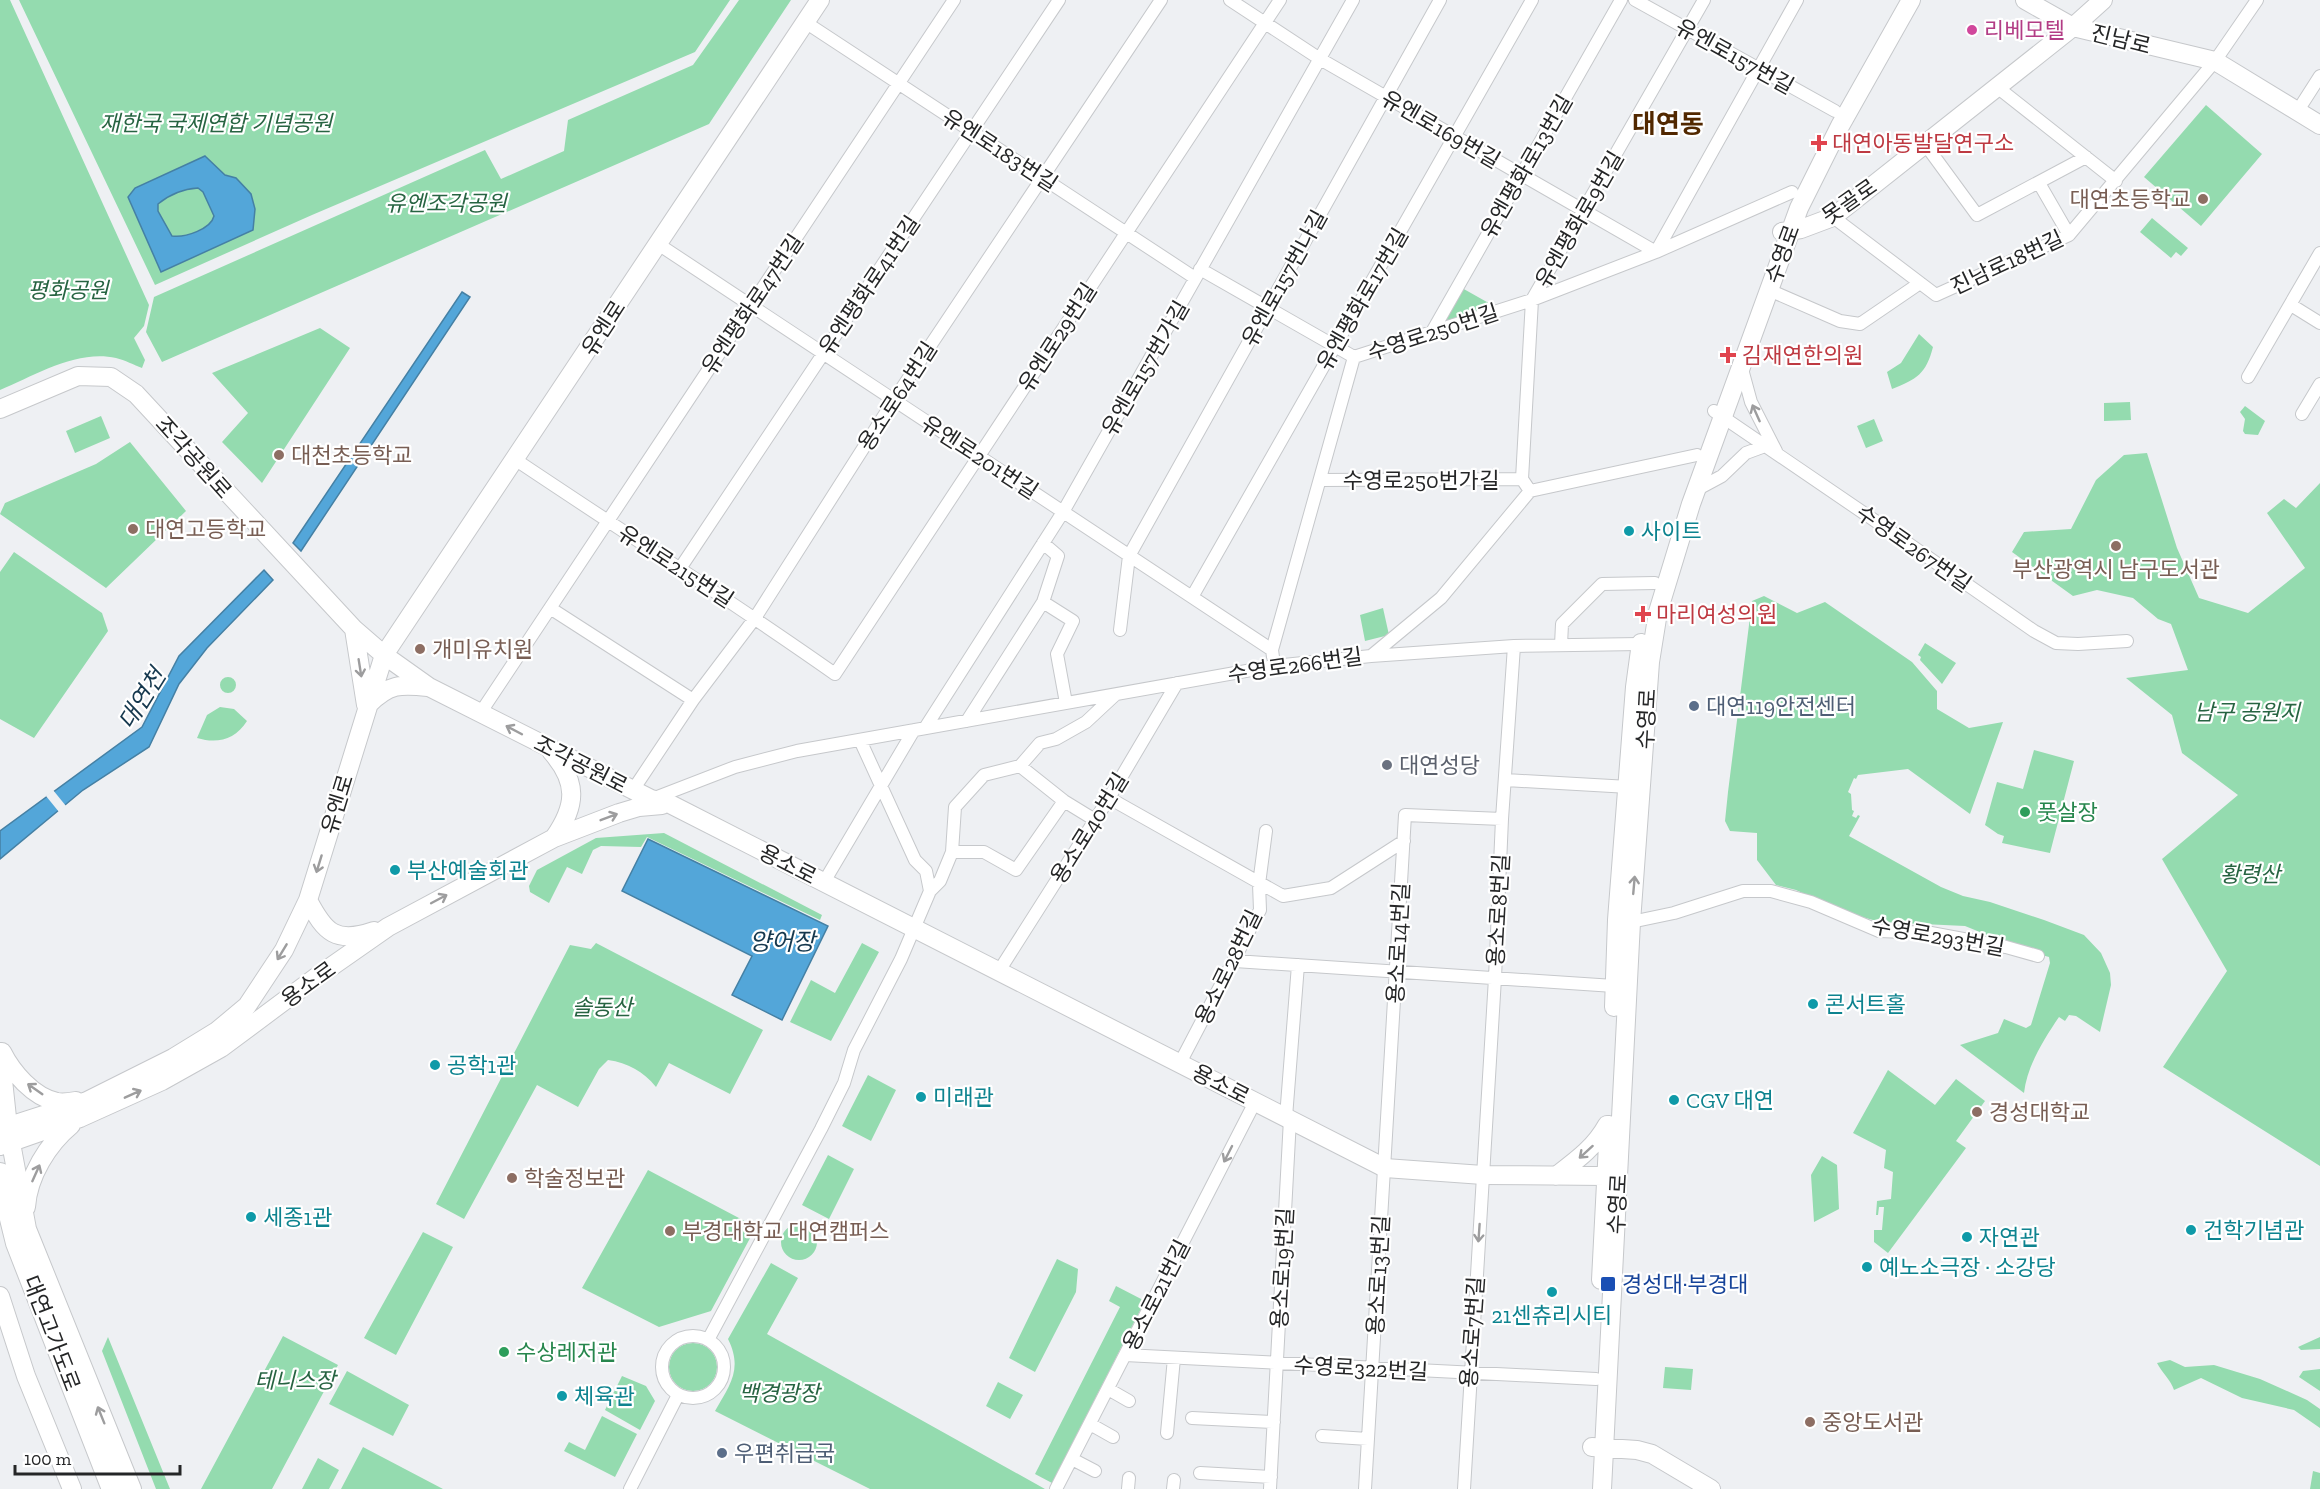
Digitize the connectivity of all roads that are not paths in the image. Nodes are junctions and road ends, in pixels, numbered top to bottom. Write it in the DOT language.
graph roads {
  1 [pos="820,0"];
  2 [pos="954,0"];
  3 [pos="1059,0"];
  4 [pos="1161,0"];
  5 [pos="1230,0"];
  6 [pos="1280,0"];
  7 [pos="1353,0"];
  8 [pos="1440,0"];
  9 [pos="1532,0"];
  10 [pos="1621,0"];
  11 [pos="1635,0"];
  12 [pos="1704,0"];
  13 [pos="1797,0"];
  14 [pos="1897,0"];
  15 [pos="1911,0"];
  16 [pos="2103,0"];
  17 [pos="2257,0"];
  18 [pos="2030,1"];
  19 [pos="805,22"];
  20 [pos="1265,23"];
  21 [pos="2073,27"];
  22 [pos="1687,29"];
  23 [pos="1320,59"];
  24 [pos="2215,61"];
  25 [pos="1758,69"];
  26 [pos="2320,76"];
  27 [pos="898,83"];
  28 [pos="1997,87"];
  29 [pos="1386,97"];
  30 [pos="1835,111"];
  31 [pos="2297,112"];
  32 [pos="2320,125"];
  33 [pos="971,131"];
  34 [pos="1455,136"];
  35 [pos="1925,144"];
  36 [pos="2086,157"];
  37 [pos="1522,175"];
  38 [pos="1042,178"];
  39 [pos="2116,181"];
  40 [pos="2038,183"];
  41 [pos="1792,192"];
  42 [pos="1583,210"];
  43 [pos="1833,217"];
  44 [pos="1784,232"];
  45 [pos="1126,233"];
  46 [pos="2069,235"];
  47 [pos="658,244"];
  48 [pos="1656,252"];
  49 [pos="2320,253"];
  50 [pos="1198,274"];
  51 [pos="1920,283"];
  52 [pos="1769,290"];
  53 [pos="1532,300"];
  54 [pos="2291,305"];
  55 [pos="751,306"];
  56 [pos="1268,308"];
  57 [pos="2320,323"];
  58 [pos="1432,332"];
  59 [pos="1335,346"];
  60 [pos="823,353"];
  61 [pos="1354,357"];
  62 [pos="1742,369"];
  63 [pos="2248,377"];
  64 [pos="2320,384"];
  65 [pos="894,400"];
  66 [pos="0,409"];
  67 [pos="2302,414"];
  68 [pos="1719,415"];
  69 [pos="1765,446"];
  70 [pos="1697,455"];
  71 [pos="1778,455"];
  72 [pos="978,456"];
  73 [pos="516,460"];
  74 [pos="1522,479"];
  75 [pos="1320,480"];
  76 [pos="1696,490"];
  77 [pos="1530,491"];
  78 [pos="1063,512"];
  79 [pos="607,522"];
  80 [pos="1043,543"];
  81 [pos="1129,556"];
  82 [pos="679,570"];
  83 [pos="1655,583"];
  84 [pos="1192,597"];
  85 [pos="1043,602"];
  86 [pos="550,608"];
  87 [pos="755,618"];
  88 [pos="354,629"];
  89 [pos="1120,630"];
  90 [pos="2127,641"];
  91 [pos="1640,644"];
  92 [pos="1561,645"];
  93 [pos="1514,646"];
  94 [pos="1272,650"];
  95 [pos="384,655"];
  96 [pos="1371,656"];
  97 [pos="1274,666"];
  98 [pos="835,674"];
  99 [pos="1177,683"];
  100 [pos="429,687"];
  101 [pos="1116,694"];
  102 [pos="693,700"];
  103 [pos="1066,703"];
  104 [pos="366,707"];
  105 [pos="481,712"];
  106 [pos="967,721"];
  107 [pos="920,729"];
  108 [pos="860,740"];
  109 [pos="548,747"];
  110 [pos="1020,766"];
  111 [pos="1506,780"];
  112 [pos="881,786"];
  113 [pos="1629,787"];
  114 [pos="633,790"];
  115 [pos="1109,798"];
  116 [pos="651,799"];
  117 [pos="1065,801"];
  118 [pos="670,804"];
  119 [pos="1502,819"];
  120 [pos="1095,820"];
  121 [pos="1266,831"];
  122 [pos="554,838"];
  123 [pos="1404,841"];
  124 [pos="952,852"];
  125 [pos="824,882"];
  126 [pos="1259,884"];
  127 [pos="930,891"];
  128 [pos="308,900"];
  129 [pos="1631,922"];
  130 [pos="387,927"];
  131 [pos="913,928"];
  132 [pos="2038,956"];
  133 [pos="1235,961"];
  134 [pos="1298,965"];
  135 [pos="999,971"];
  136 [pos="1397,971"];
  137 [pos="1495,978"];
  138 [pos="1614,986"];
  139 [pos="0,1050"];
  140 [pos="1180,1064"];
  141 [pos="87,1101"];
  142 [pos="1255,1102"];
  143 [pos="80,1118"];
  144 [pos="1288,1118"];
  145 [pos="1609,1122"];
  146 [pos="5,1136"];
  147 [pos="1385,1168"];
  148 [pos="0,1173"];
  149 [pos="1483,1175"];
  150 [pos="1556,1176"];
  151 [pos="1606,1176"];
  152 [pos="0,1227"];
  153 [pos="27,1229"];
  154 [pos="0,1296"];
  155 [pos="0,1330"];
  156 [pos="708,1340"];
  157 [pos="1125,1355"];
  158 [pos="1174,1358"];
  159 [pos="1278,1363"];
  160 [pos="1372,1369"];
  161 [pos="1470,1373"];
  162 [pos="26,1376"];
  163 [pos="1596,1379"];
  164 [pos="1108,1389"];
  165 [pos="678,1395"];
  166 [pos="1129,1401"];
  167 [pos="1192,1418"];
  168 [pos="1274,1422"];
  169 [pos="1090,1424"];
  170 [pos="1167,1433"];
  171 [pos="1322,1436"];
  172 [pos="1113,1437"];
  173 [pos="1368,1439"];
  174 [pos="1598,1447"];
  175 [pos="1072,1459"];
  176 [pos="1095,1471"];
  177 [pos="1200,1473"];
  178 [pos="1270,1483"];
  179 [pos="72,1489"];
  180 [pos="98,1489"];
  181 [pos="113,1489"];
  182 [pos="132,1489"];
  183 [pos="630,1489"];
  184 [pos="1056,1489"];
  185 [pos="1365,1489"];
  186 [pos="1464,1489"];
  187 [pos="1591,1489"];
  188 [pos="1602,1489"];
  189 [pos="1711,1489"];
  1 -- 19 [label="main road, 유엔로"];
  2 -- 27 [label="street, 유엔평화로47번길"];
  3 -- 33 [label="street, 유엔평화로41번길"];
  4 -- 38 [label="street, 용소로64번길"];
  5 -- 20 [label="street, 유엔로169번길"];
  6 -- 20 [label="street, 유엔로29번길"];
  7 -- 23 [label="street, 유엔로157번가길"];
  8 -- 29 [label="street, 유엔로157번나길"];
  9 -- 34 [label="street, 유엔평화로17번길"];
  10 -- 37 [label="street, 유엔평화로13번길"];
  11 -- 22 [label="street, 유엔로157번길"];
  12 -- 22 [label="street, 유엔평화로9번길"];
  13 -- 25 [label="street"];
  14 -- 30 [label="main road, 수영로"];
  15 -- 44 [label="main road, 수영로"];
  16 -- 21 [label="main road, 못골로"];
  17 -- 24 [label="street"];
  18 -- 21 [label="main road, 진남로"];
  19 -- 27 [label="street, 유엔로183번길"];
  19 -- 47 [label="main road, 유엔로"];
  20 -- 23 [label="street, 유엔로169번길"];
  20 -- 45 [label="street, 유엔로29번길"];
  21 -- 24 [label="main road, 진남로"];
  21 -- 28 [label="main road, 못골로"];
  22 -- 25 [label="street, 유엔로157번길"];
  22 -- 42 [label="street, 유엔평화로9번길"];
  23 -- 29 [label="street, 유엔로169번길"];
  23 -- 50 [label="street, 유엔로157번가길"];
  24 -- 31 [label="main road, 진남로"];
  24 -- 39 [label="street, 진남로18번길"];
  25 -- 30 [label="street, 유엔로157번길"];
  25 -- 48 [label="street"];
  26 -- 31 [label="street"];
  27 -- 33 [label="street, 유엔로183번길"];
  27 -- 55 [label="street, 유엔평화로47번길"];
  28 -- 35 [label="main road, 못골로"];
  28 -- 36 [label="street"];
  29 -- 34 [label="street, 유엔로169번길"];
  29 -- 56 [label="street, 유엔로157번나길"];
  30 -- 41 [label="main road, 수영로"];
  31 -- 32 [label="main road, 진남로"];
  33 -- 38 [label="street, 유엔로183번길"];
  33 -- 60 [label="street, 유엔평화로41번길"];
  34 -- 37 [label="street, 유엔로169번길"];
  34 -- 59 [label="street, 유엔평화로17번길"];
  35 -- 40 [label="street"];
  35 -- 43 [label="main road, 못골로"];
  36 -- 39 [label="street"];
  36 -- 40 [label="street"];
  37 -- 42 [label="street, 유엔로169번길"];
  37 -- 58 [label="street, 유엔평화로13번길"];
  38 -- 45 [label="street, 유엔로183번길"];
  38 -- 65 [label="street, 용소로64번길"];
  39 -- 46 [label="street, 진남로18번길"];
  40 -- 46 [label="street"];
  41 -- 44 [label="main road, 수영로"];
  41 -- 48 [label="street, 수영로250번길"];
  42 -- 48 [label="street, 유엔로169번길"];
  42 -- 53 [label="street, 유엔평화로9번길"];
  43 -- 44 [label="main road, 못골로"];
  43 -- 51 [label="street"];
  44 -- 52 [label="main road, 수영로"];
  44 -- 68 [label="main road, 수영로"];
  45 -- 50 [label="street, 유엔로183번길"];
  45 -- 72 [label="street, 유엔로29번길"];
  46 -- 51 [label="street, 진남로18번길"];
  47 -- 55 [label="street, 유엔로201번길"];
  47 -- 73 [label="main road, 유엔로"];
  48 -- 53 [label="street, 수영로250번길"];
  49 -- 54 [label="street"];
  50 -- 56 [label="street, 유엔로183번길"];
  50 -- 78 [label="street, 유엔로157번가길"];
  51 -- 52 [label="street"];
  52 -- 62 [label="main road, 수영로"];
  53 -- 58 [label="street, 수영로250번길"];
  53 -- 74 [label="street, 유엔평화로9번길"];
  54 -- 57 [label="street"];
  54 -- 63 [label="street"];
  55 -- 60 [label="street, 유엔로201번길"];
  55 -- 79 [label="street, 유엔평화로47번길"];
  56 -- 59 [label="street, 유엔로183번길"];
  56 -- 81 [label="street, 유엔로157번나길"];
  58 -- 61 [label="street, 수영로250번길"];
  59 -- 61 [label="street, 유엔로183번길"];
  59 -- 84 [label="street, 유엔평화로17번길"];
  60 -- 65 [label="street, 유엔로201번길"];
  60 -- 82 [label="street, 유엔평화로41번길"];
  61 -- 75 [label="street, 수영로250번길"];
  62 -- 68 [label="main road, 수영로"];
  71 -- 62 [label="street, one-way"];
  64 -- 67 [label="street"];
  65 -- 72 [label="street, 유엔로201번길"];
  65 -- 87 [label="street, 용소로64번길"];
  66 -- 88 [label="main road, 조각공원로"];
  68 -- 69 [label="street, 수영로267번길"];
  68 -- 70 [label="main road, 수영로"];
  68 -- 76 [label="main road, 수영로"];
  69 -- 71 [label="street, 수영로267번길"];
  69 -- 76 [label="street"];
  70 -- 77 [label="street"];
  70 -- 83 [label="main road, 수영로"];
  71 -- 90 [label="street, 수영로267번길"];
  72 -- 78 [label="street, 유엔로201번길"];
  72 -- 98 [label="street, 유엔로29번길"];
  73 -- 79 [label="street, 유엔로215번길"];
  73 -- 95 [label="main road, 유엔로"];
  74 -- 75 [label="street, 수영로250번가길"];
  74 -- 77 [label="street"];
  75 -- 94 [label="street, 수영로250번길"];
  129 -- 76 [label="main road, 수영로, one-way"];
  77 -- 96 [label="street, 수영로266번길"];
  78 -- 80 [label="street, 유엔로157번가길"];
  78 -- 81 [label="street, 유엔로201번길"];
  79 -- 82 [label="street, 유엔로215번길"];
  79 -- 86 [label="street, 유엔평화로47번길"];
  80 -- 85 [label="street"];
  80 -- 107 [label="street, 유엔로157번가길"];
  81 -- 84 [label="street, 유엔로201번길"];
  81 -- 89 [label="street"];
  82 -- 87 [label="street, 유엔로215번길"];
  83 -- 91 [label="main road, 수영로"];
  83 -- 92 [label="street"];
  84 -- 94 [label="street, 유엔로201번길"];
  85 -- 103 [label="street"];
  85 -- 106 [label="street"];
  86 -- 102 [label="street"];
  86 -- 105 [label="street, 유엔평화로47번길"];
  87 -- 98 [label="street, 유엔로215번길"];
  87 -- 102 [label="street, 용소로64번길"];
  88 -- 95 [label="main road, 조각공원로"];
  88 -- 104 [label="main road, one-way"];
  91 -- 92 [label="street"];
  91 -- 113 [label="main road, 수영로"];
  92 -- 93 [label="street"];
  93 -- 96 [label="street"];
  93 -- 111 [label="street, 용소로8번길"];
  94 -- 97 [label="street"];
  95 -- 100 [label="main road, 조각공원로"];
  95 -- 104 [label="main road, 유엔로"];
  96 -- 97 [label="street, 수영로266번길"];
  97 -- 99 [label="street, 수영로266번길"];
  99 -- 101 [label="street, 수영로266번길"];
  99 -- 115 [label="street, 용소로40번길"];
  100 -- 104 [label="main road"];
  100 -- 105 [label="main road, 조각공원로"];
  101 -- 103 [label="street, 수영로266번길"];
  101 -- 110 [label="street"];
  102 -- 114 [label="street, 용소로64번길"];
  103 -- 106 [label="street, 수영로266번길"];
  104 -- 128 [label="main road, 유엔로, one-way"];
  109 -- 105 [label="main road, 조각공원로, one-way"];
  106 -- 107 [label="street, 수영로266번길"];
  107 -- 108 [label="street, 수영로266번길"];
  107 -- 112 [label="street, 유엔로157번가길"];
  108 -- 112 [label="street"];
  108 -- 116 [label="street, 수영로266번길"];
  109 -- 114 [label="main road, 조각공원로"];
  109 -- 122 [label="main road"];
  110 -- 117 [label="street"];
  110 -- 124 [label="street"];
  111 -- 113 [label="street"];
  111 -- 119 [label="street, 용소로8번길"];
  112 -- 125 [label="street, 유엔로157번가길"];
  112 -- 127 [label="street"];
  113 -- 138 [label="main road, 수영로"];
  114 -- 116 [label="main road, 조각공원로"];
  115 -- 120 [label="street, 용소로40번길"];
  115 -- 126 [label="street"];
  116 -- 118 [label="main road, 조각공원로"];
  117 -- 120 [label="street"];
  117 -- 124 [label="street"];
  122 -- 118 [label="main road, 용소로, one-way"];
  118 -- 125 [label="main road, 용소로"];
  119 -- 123 [label="street, 용소로14번길"];
  119 -- 137 [label="street, 용소로8번길"];
  120 -- 135 [label="street, 용소로40번길"];
  121 -- 126 [label="street, 용소로28번길"];
  130 -- 122 [label="main road, 용소로, one-way"];
  123 -- 126 [label="street"];
  123 -- 136 [label="street, 용소로14번길"];
  124 -- 127 [label="street"];
  125 -- 131 [label="main road, 용소로"];
  126 -- 133 [label="street, 용소로28번길"];
  127 -- 131 [label="street"];
  128 -- 130 [label="main road"];
  128 -- 141 [label="main road, 유엔로, one-way"];
  129 -- 132 [label="street, 수영로293번길"];
  129 -- 174 [label="main road, 수영로"];
  143 -- 130 [label="main road, 용소로, one-way"];
  131 -- 135 [label="main road, 용소로"];
  131 -- 156 [label="street"];
  133 -- 134 [label="street"];
  133 -- 140 [label="street, 용소로28번길"];
  134 -- 136 [label="street"];
  134 -- 144 [label="street, 용소로19번길"];
  135 -- 140 [label="main road, 용소로"];
  136 -- 137 [label="street"];
  136 -- 147 [label="street, 용소로14번길"];
  137 -- 138 [label="street"];
  137 -- 149 [label="street, 용소로8번길"];
  138 -- 145 [label="main road, 수영로"];
  141 -- 139 [label="main road, one-way"];
  139 -- 146 [label="main road"];
  140 -- 142 [label="main road, 용소로"];
  141 -- 146 [label="main road"];
  142 -- 144 [label="main road, 용소로"];
  142 -- 157 [label="street, 용소로21번길, one-way"];
  143 -- 146 [label="main road, 용소로"];
  153 -- 143 [label="main road, one-way"];
  144 -- 147 [label="main road, 용소로"];
  144 -- 159 [label="street, 용소로19번길"];
  145 -- 150 [label="main road, one-way"];
  145 -- 151 [label="main road, 수영로"];
  146 -- 153 [label="main road"];
  147 -- 149 [label="main road, 용소로"];
  147 -- 160 [label="street, 용소로13번길"];
  148 -- 181 [label="highway, 대연고가도로"];
  149 -- 150 [label="main road, 용소로"];
  149 -- 161 [label="street, 용소로7번길, one-way"];
  150 -- 151 [label="main road, 용소로"];
  151 -- 163 [label="main road, 수영로"];
  152 -- 180 [label="highway, 대연고가도로"];
  182 -- 153 [label="main road, one-way"];
  154 -- 162 [label="main road"];
  155 -- 162 [label="main road"];
  156 -- 165 [label="street"];
  156 -- 165 [label="street"];
  157 -- 158 [label="street, 수영로322번길"];
  157 -- 164 [label="street, 용소로21번길"];
  158 -- 159 [label="street, 수영로322번길"];
  158 -- 170 [label="street"];
  159 -- 160 [label="street, 수영로322번길"];
  159 -- 168 [label="street, 용소로19번길"];
  160 -- 161 [label="street, 수영로322번길"];
  160 -- 173 [label="street, 용소로13번길"];
  161 -- 163 [label="street, 수영로322번길"];
  161 -- 186 [label="street, 용소로7번길"];
  162 -- 179 [label="main road"];
  163 -- 174 [label="main road, 수영로"];
  164 -- 166 [label="street"];
  164 -- 169 [label="street, 용소로21번길"];
  165 -- 183 [label="street"];
  167 -- 168 [label="street"];
  168 -- 178 [label="street, 용소로19번길"];
  169 -- 172 [label="street"];
  169 -- 175 [label="street, 용소로21번길"];
  171 -- 173 [label="street"];
  173 -- 185 [label="street, 용소로13번길"];
  174 -- 187 [label="main road, 수영로"];
  174 -- 188 [label="main road, 수영로"];
  174 -- 189 [label="main road"];
  175 -- 176 [label="street"];
  175 -- 184 [label="street, 용소로21번길"];
  177 -- 178 [label="street"];
}
